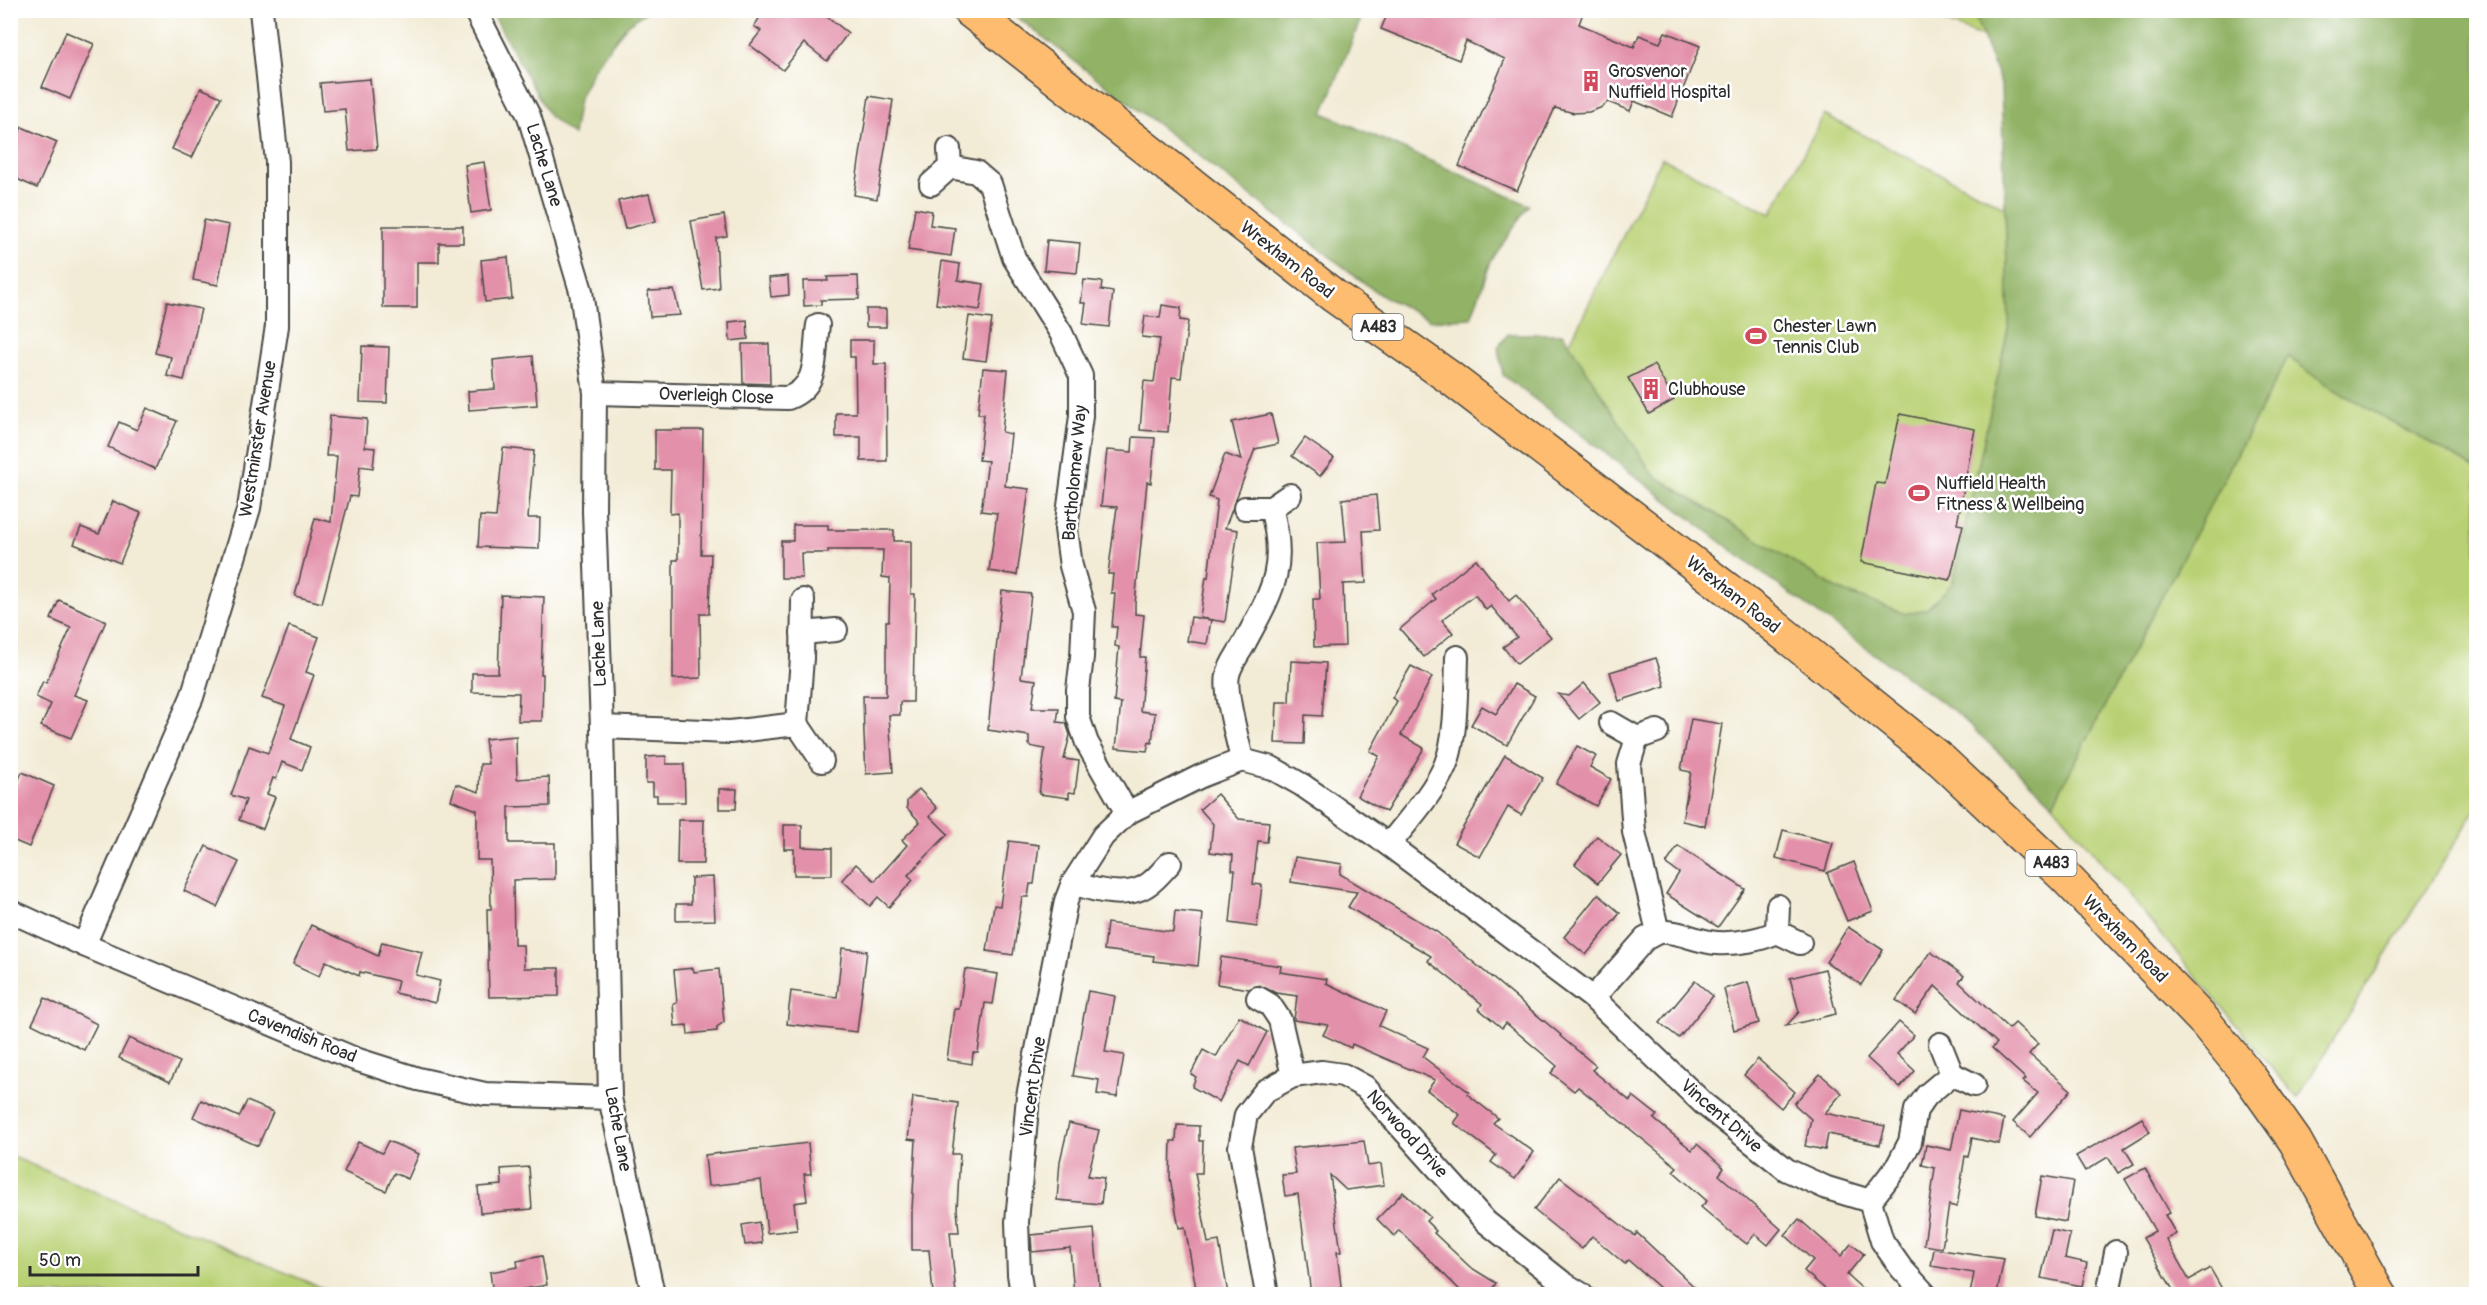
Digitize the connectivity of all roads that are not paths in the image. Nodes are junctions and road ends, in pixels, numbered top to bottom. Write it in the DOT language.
graph roads {
  1 [pos="261,10"];
  2 [pos="475,10"];
  3 [pos="969,10"];
  4 [pos="931,184"];
  5 [pos="818,325"];
  6 [pos="595,393"];
  7 [pos="1290,495"];
  8 [pos="1245,508"];
  9 [pos="1271,508"];
  10 [pos="803,600"];
  11 [pos="836,630"];
  12 [pos="802,633"];
  13 [pos="1457,657"];
  14 [pos="1611,723"];
  15 [pos="797,724"];
  16 [pos="602,727"];
  17 [pos="1242,760"];
  18 [pos="822,761"];
  19 [pos="1127,813"];
  20 [pos="1389,845"];
  21 [pos="1170,863"];
  22 [pos="1073,883"];
  23 [pos="1778,906"];
  24 [pos="10,911"];
  25 [pos="1658,932"];
  26 [pos="1777,932"];
  27 [pos="1800,944"];
  28 [pos="84,945"];
  29 [pos="1258,998"];
  30 [pos="1593,998"];
  31 [pos="1940,1044"];
  32 [pos="1952,1074"];
  33 [pos="1293,1076"];
  34 [pos="1974,1085"];
  35 [pos="610,1098"];
  36 [pos="1870,1202"];
  37 [pos="2116,1252"];
  38 [pos="653,1294"];
  39 [pos="1022,1294"];
  40 [pos="1267,1294"];
  41 [pos="1581,1294"];
  42 [pos="1925,1294"];
  43 [pos="2110,1294"];
  44 [pos="2380,1294"];
  1 -- 28 [label="street, Westminster Avenue"];
  2 -- 6 [label="street, Lache Lane"];
  3 -- 44 [label="highway, Wrexham Road / A483"];
  4 -- 19 [label="street, Bartholomew Way"];
  5 -- 6 [label="street, Overleigh Close"];
  6 -- 16 [label="street, Lache Lane"];
  7 -- 9 [label="street"];
  8 -- 9 [label="street"];
  9 -- 17 [label="street"];
  10 -- 12 [label="street"];
  11 -- 12 [label="street"];
  12 -- 15 [label="street"];
  13 -- 20 [label="street"];
  14 -- 25 [label="street"];
  15 -- 16 [label="street"];
  15 -- 18 [label="street"];
  16 -- 35 [label="street, Lache Lane"];
  17 -- 19 [label="street, Vincent Drive"];
  17 -- 20 [label="street, Vincent Drive"];
  19 -- 22 [label="street, Vincent Drive"];
  20 -- 30 [label="street, Vincent Drive"];
  21 -- 22 [label="street"];
  22 -- 39 [label="street, Vincent Drive"];
  23 -- 26 [label="street"];
  24 -- 28 [label="street, Cavendish Road"];
  25 -- 26 [label="street"];
  25 -- 30 [label="street"];
  26 -- 27 [label="street"];
  28 -- 35 [label="street, Cavendish Road"];
  29 -- 33 [label="street"];
  30 -- 36 [label="street, Vincent Drive"];
  31 -- 32 [label="street"];
  32 -- 34 [label="street"];
  32 -- 36 [label="street"];
  33 -- 40 [label="street, Norwood Drive"];
  33 -- 41 [label="street, Norwood Drive"];
  35 -- 38 [label="street, Lache Lane"];
  36 -- 42 [label="street"];
  37 -- 43 [label="street"];
}
